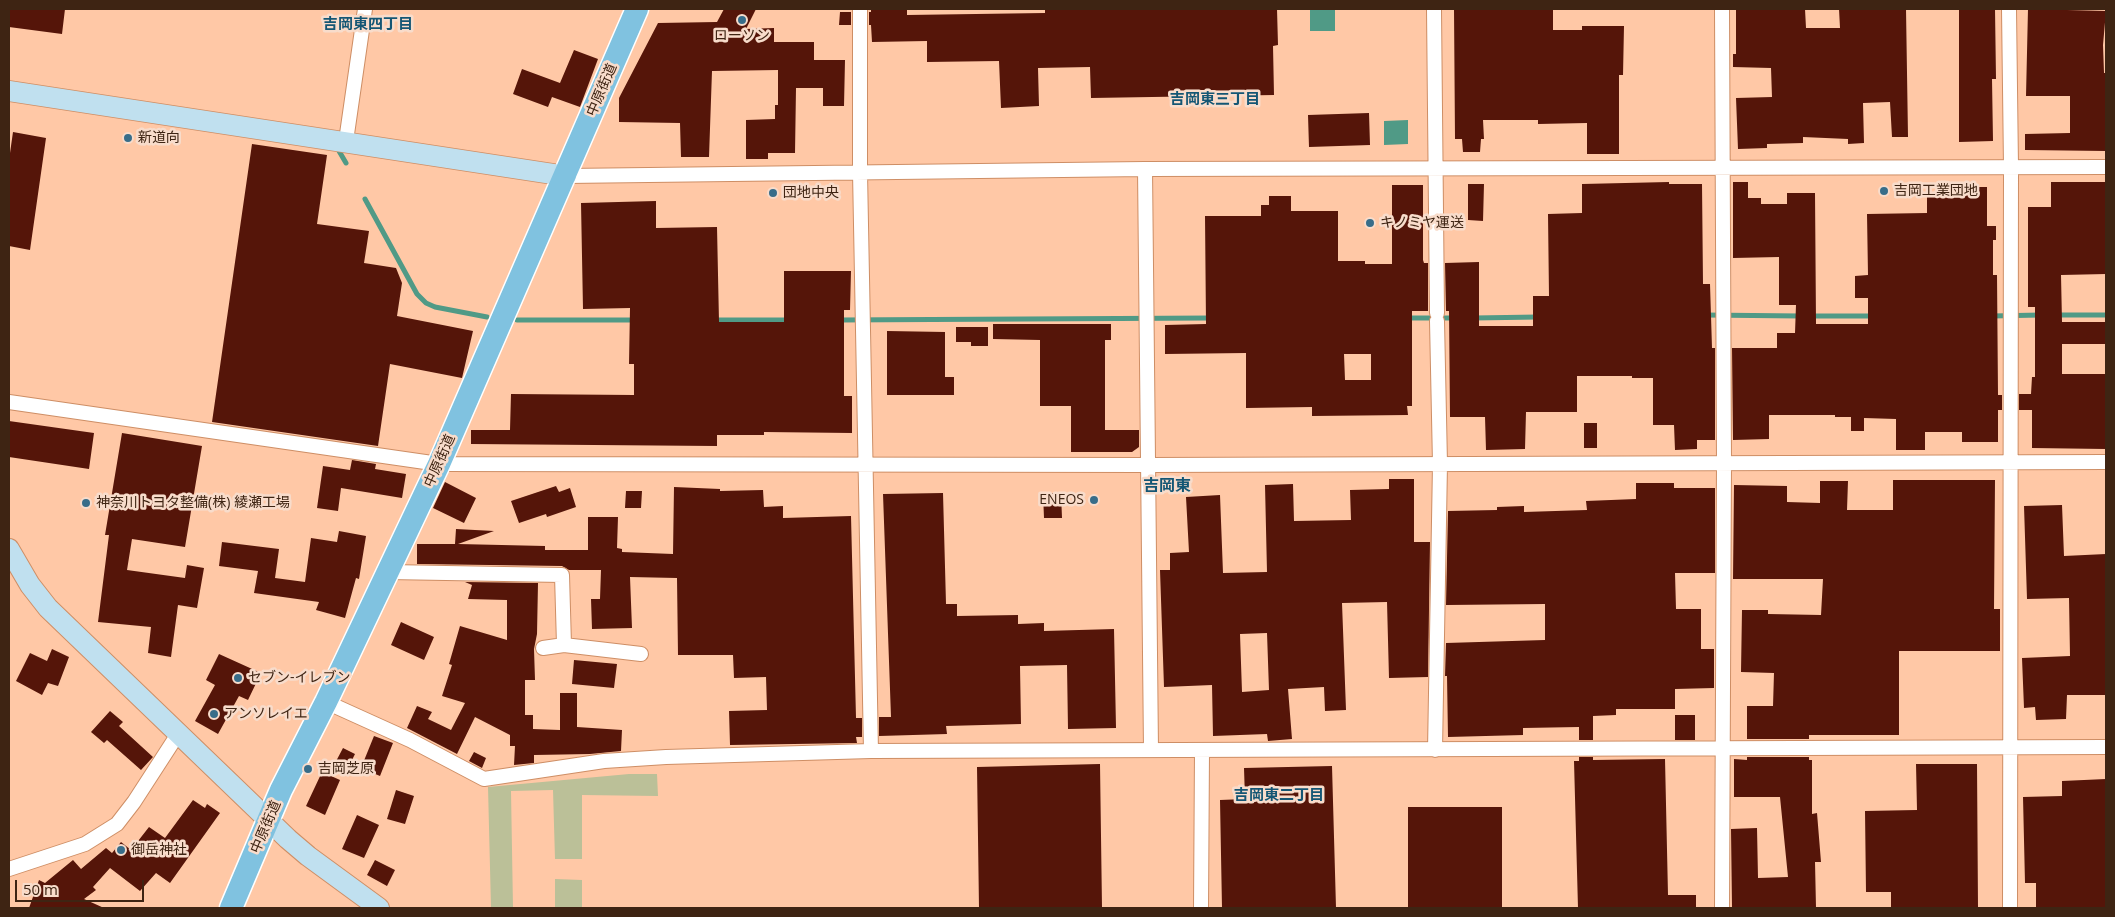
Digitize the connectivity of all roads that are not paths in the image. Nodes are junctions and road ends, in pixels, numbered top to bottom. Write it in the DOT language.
graph roads {
  1 [pos="364,9"];
  2 [pos="637,9"];
  3 [pos="860,9"];
  4 [pos="1434,9"];
  5 [pos="1722,9"];
  6 [pos="2009,9"];
  7 [pos="9,91"];
  8 [pos="346,141"];
  9 [pos="2106,166"];
  10 [pos="1722,167"];
  11 [pos="2011,167"];
  12 [pos="1145,169"];
  13 [pos="1435,170"];
  14 [pos="860,172"];
  15 [pos="566,176"];
  16 [pos="9,402"];
  17 [pos="2010,462"];
  18 [pos="2106,462"];
  19 [pos="1724,463"];
  20 [pos="439,464"];
  21 [pos="865,464"];
  22 [pos="1440,464"];
  23 [pos="1149,465"];
  24 [pos="9,549"];
  25 [pos="388,572"];
  26 [pos="564,646"];
  27 [pos="544,648"];
  28 [pos="641,654"];
  29 [pos="326,702"];
  30 [pos="178,734"];
  31 [pos="2106,747"];
  32 [pos="2011,748"];
  33 [pos="1722,749"];
  34 [pos="1150,750"];
  35 [pos="1435,750"];
  36 [pos="871,751"];
  37 [pos="1202,751"];
  38 [pos="268,821"];
  39 [pos="9,869"];
  40 [pos="231,908"];
  41 [pos="379,908"];
  42 [pos="1201,908"];
  43 [pos="1722,908"];
  44 [pos="2010,908"];
  1 -- 8 [label="street"];
  2 -- 15 [label="main road, 中原街道"];
  3 -- 14 [label="street"];
  4 -- 13 [label="street"];
  5 -- 10 [label="street"];
  6 -- 11 [label="street"];
  7 -- 8 [label="street"];
  8 -- 15 [label="street"];
  9 -- 11 [label="street"];
  10 -- 11 [label="street"];
  10 -- 13 [label="street"];
  10 -- 19 [label="street"];
  11 -- 17 [label="street"];
  12 -- 13 [label="street"];
  12 -- 14 [label="street"];
  12 -- 23 [label="street"];
  13 -- 22 [label="street"];
  14 -- 15 [label="street"];
  14 -- 21 [label="street"];
  15 -- 20 [label="main road, 中原街道"];
  16 -- 20 [label="street"];
  17 -- 18 [label="street"];
  17 -- 19 [label="street"];
  17 -- 32 [label="street"];
  19 -- 22 [label="street"];
  19 -- 33 [label="street"];
  20 -- 21 [label="street"];
  20 -- 25 [label="main road, 中原街道"];
  21 -- 23 [label="street"];
  21 -- 36 [label="street"];
  22 -- 23 [label="street"];
  22 -- 35 [label="street"];
  23 -- 34 [label="street"];
  24 -- 30 [label="street"];
  25 -- 26 [label="street"];
  25 -- 29 [label="main road, 中原街道"];
  26 -- 27 [label="street"];
  26 -- 28 [label="street"];
  29 -- 36 [label="street"];
  29 -- 38 [label="main road, 中原街道"];
  30 -- 38 [label="street"];
  30 -- 39 [label="street"];
  31 -- 32 [label="street"];
  32 -- 33 [label="street"];
  32 -- 44 [label="street"];
  33 -- 35 [label="street"];
  33 -- 43 [label="street"];
  34 -- 36 [label="street"];
  34 -- 37 [label="street"];
  35 -- 37 [label="street"];
  37 -- 42 [label="street"];
  38 -- 40 [label="main road, 中原街道"];
  38 -- 41 [label="street"];
}
